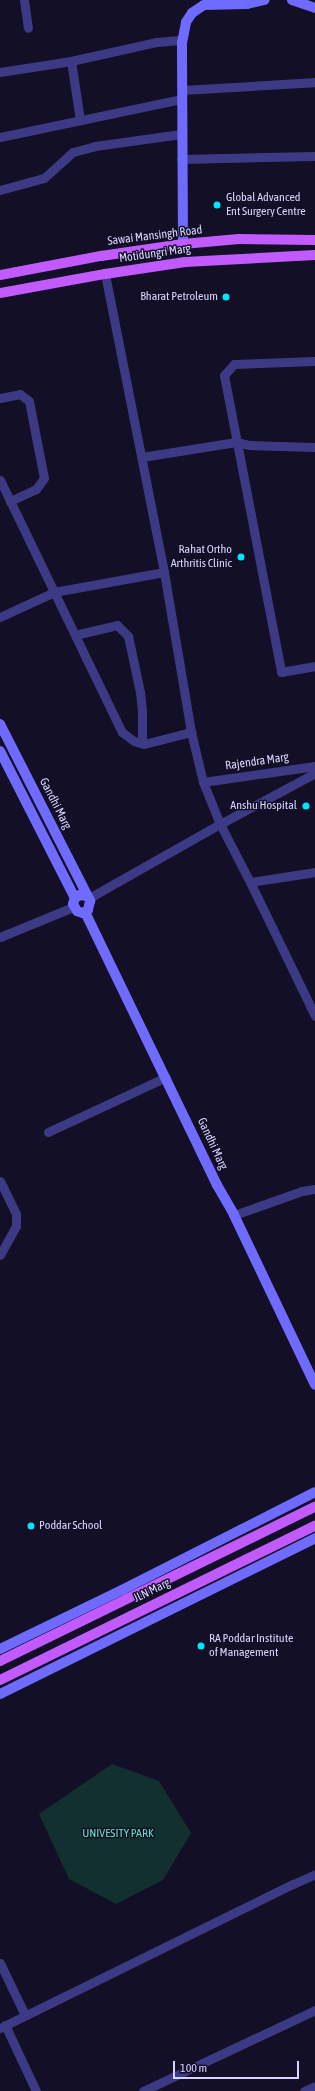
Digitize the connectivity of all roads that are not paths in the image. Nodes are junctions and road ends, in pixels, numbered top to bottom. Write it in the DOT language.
graph roads {
  1 [pos="24,0"];
  2 [pos="265,0"];
  3 [pos="292,0"];
  4 [pos="197,4"];
  5 [pos="315,8"];
  6 [pos="28,28"];
  7 [pos="182,40"];
  8 [pos="71,62"];
  9 [pos="0,72"];
  10 [pos="315,82"];
  11 [pos="182,94"];
  12 [pos="80,120"];
  13 [pos="182,134"];
  14 [pos="0,137"];
  15 [pos="315,156"];
  16 [pos="181,159"];
  17 [pos="0,190"];
  18 [pos="315,240"];
  19 [pos="183,244"];
  20 [pos="315,255"];
  21 [pos="106,274"];
  22 [pos="0,275"];
  23 [pos="0,293"];
  24 [pos="315,361"];
  25 [pos="0,398"];
  26 [pos="236,442"];
  27 [pos="315,447"];
  28 [pos="142,457"];
  29 [pos="0,480"];
  30 [pos="10,500"];
  31 [pos="164,572"];
  32 [pos="54,592"];
  33 [pos="0,617"];
  34 [pos="75,635"];
  35 [pos="315,666"];
  36 [pos="0,724"];
  37 [pos="191,732"];
  38 [pos="142,743"];
  39 [pos="0,751"];
  40 [pos="315,766"];
  41 [pos="315,773"];
  42 [pos="202,782"];
  43 [pos="220,824"];
  44 [pos="315,872"];
  45 [pos="250,882"];
  46 [pos="88,897"];
  47 [pos="74,902"];
  48 [pos="85,912"];
  49 [pos="0,937"];
  50 [pos="315,1016"];
  51 [pos="166,1077"];
  52 [pos="48,1132"];
  53 [pos="0,1183"];
  54 [pos="315,1189"];
  55 [pos="234,1215"];
  56 [pos="0,1256"];
  57 [pos="315,1385"];
  58 [pos="315,1492"];
  59 [pos="315,1508"];
  60 [pos="315,1526"];
  61 [pos="315,1538"];
  62 [pos="0,1649"];
  63 [pos="0,1661"];
  64 [pos="0,1680"];
  65 [pos="0,1694"];
  66 [pos="315,1874"];
  67 [pos="0,1963"];
  68 [pos="315,2010"];
  69 [pos="25,2015"];
  70 [pos="3,2027"];
  71 [pos="315,2086"];
  72 [pos="36,2091"];
  73 [pos="143,2091"];
  74 [pos="304,2091"];
  1 -- 6 [label="street"];
  2 -- 4 [label="street"];
  3 -- 5 [label="street"];
  4 -- 7 [label="street"];
  7 -- 8 [label="street"];
  7 -- 11 [label="street"];
  8 -- 9 [label="street"];
  8 -- 12 [label="street"];
  10 -- 11 [label="street"];
  11 -- 12 [label="street"];
  11 -- 13 [label="street"];
  12 -- 14 [label="street"];
  13 -- 16 [label="street"];
  13 -- 17 [label="street"];
  15 -- 16 [label="street"];
  16 -- 19 [label="street"];
  18 -- 19 [label="main road, Sawai Mansingh Road"];
  19 -- 22 [label="main road, Sawai Mansingh Road"];
  20 -- 21 [label="main road, Motidungri Marg"];
  21 -- 23 [label="main road, Motidungri Marg"];
  21 -- 28 [label="street"];
  24 -- 26 [label="street"];
  25 -- 30 [label="street"];
  26 -- 27 [label="street"];
  26 -- 28 [label="street"];
  26 -- 35 [label="street"];
  28 -- 31 [label="street"];
  29 -- 30 [label="street"];
  30 -- 32 [label="street"];
  31 -- 32 [label="street"];
  31 -- 37 [label="street"];
  32 -- 33 [label="street"];
  32 -- 34 [label="street"];
  34 -- 38 [label="street"];
  34 -- 38 [label="street"];
  36 -- 46 [label="street, Gandhi Marg"];
  37 -- 38 [label="street"];
  37 -- 42 [label="street"];
  39 -- 47 [label="street"];
  40 -- 42 [label="street, Rajendra Marg"];
  41 -- 43 [label="street"];
  42 -- 43 [label="street"];
  43 -- 45 [label="street"];
  43 -- 46 [label="street"];
  44 -- 45 [label="street"];
  45 -- 50 [label="street"];
  46 -- 47 [label="street"];
  46 -- 48 [label="street"];
  47 -- 48 [label="street"];
  47 -- 49 [label="street"];
  48 -- 51 [label="street, Gandhi Marg"];
  51 -- 52 [label="street"];
  51 -- 55 [label="street, Gandhi Marg"];
  53 -- 56 [label="street"];
  54 -- 55 [label="street"];
  55 -- 57 [label="street, Gandhi Marg"];
  58 -- 62 [label="street"];
  59 -- 63 [label="main road, JLN Marg"];
  60 -- 64 [label="main road, JLN Marg"];
  61 -- 65 [label="street"];
  66 -- 69 [label="street"];
  67 -- 69 [label="street"];
  68 -- 73 [label="street"];
  69 -- 70 [label="street"];
  70 -- 72 [label="street"];
  71 -- 74 [label="street"];
}
